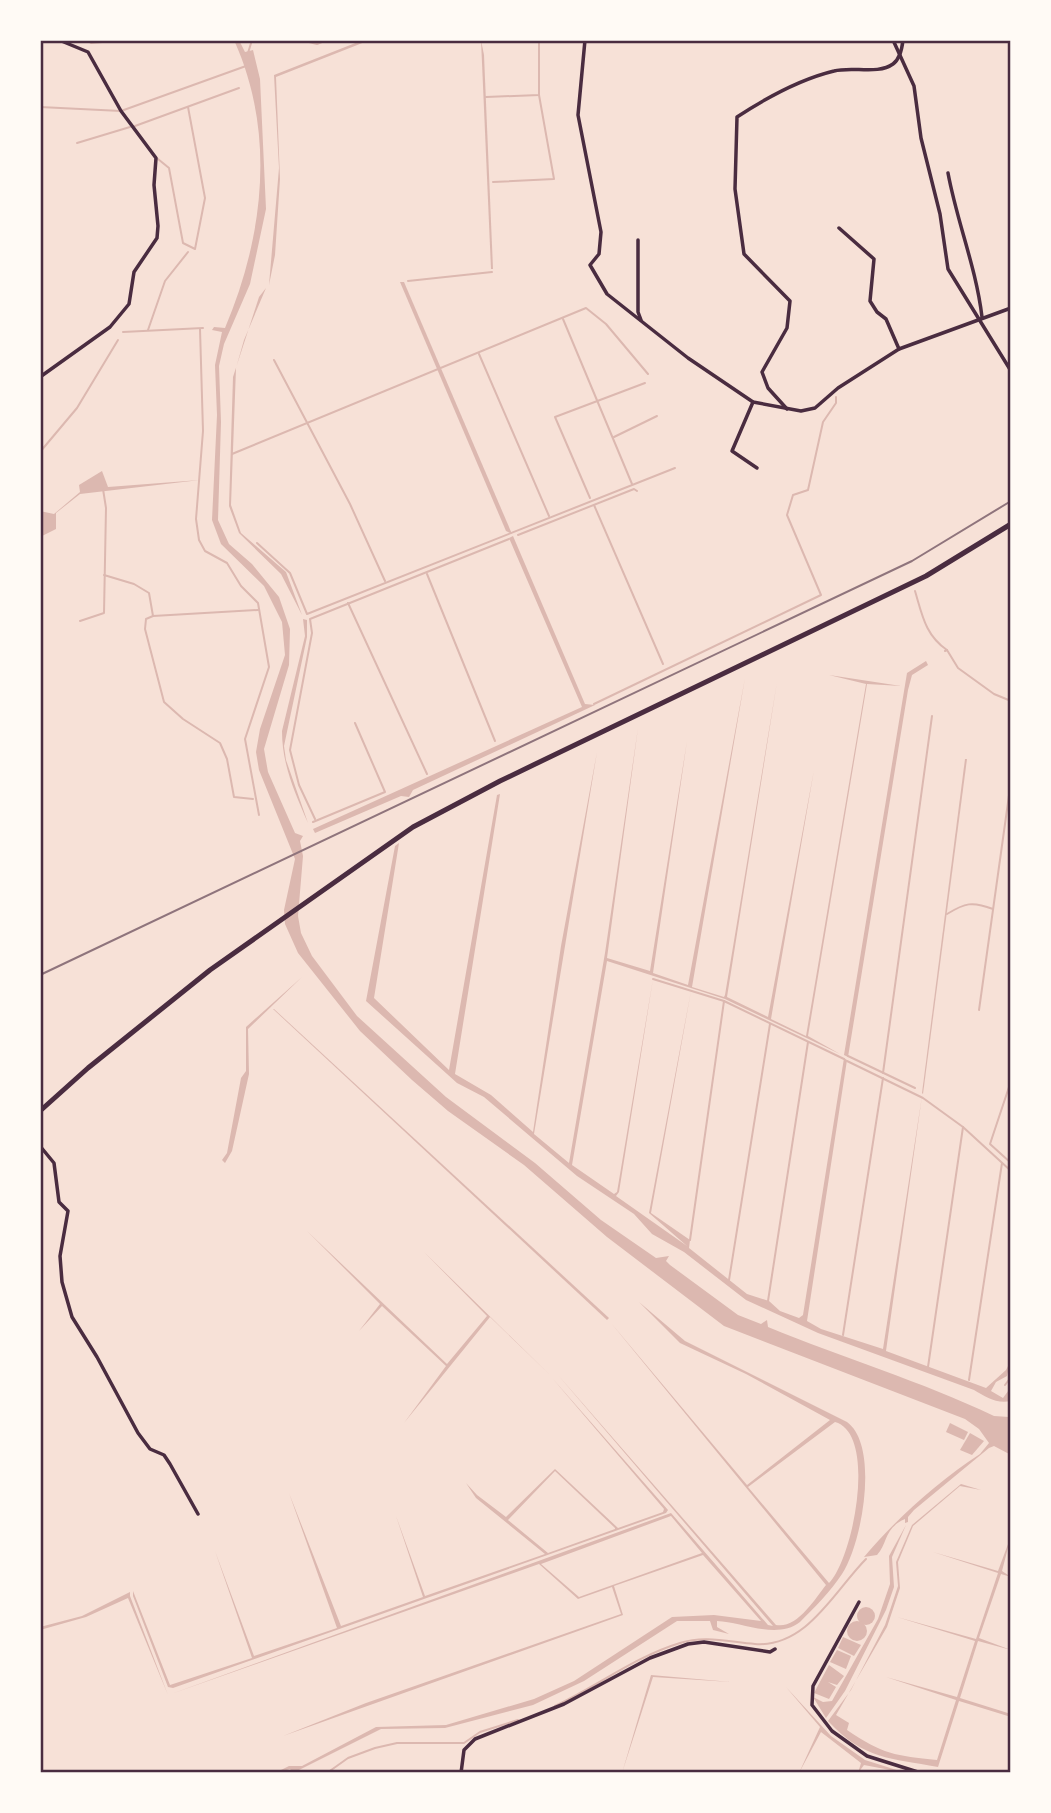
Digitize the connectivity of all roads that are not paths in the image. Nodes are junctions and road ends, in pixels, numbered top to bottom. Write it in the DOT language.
graph roads {
  1 [pos="60,40"];
  2 [pos="585,40"];
  3 [pos="893,40"];
  4 [pos="904,40"];
  5 [pos="900,55"];
  6 [pos="948,173"];
  7 [pos="839,228"];
  8 [pos="638,240"];
  9 [pos="1011,308"];
  10 [pos="981,317"];
  11 [pos="642,322"];
  12 [pos="899,349"];
  13 [pos="1011,371"];
  14 [pos="40,377"];
  15 [pos="752,402"];
  16 [pos="789,410"];
  17 [pos="757,468"];
  18 [pos="1011,524"];
  19 [pos="40,1111"];
  20 [pos="40,1146"];
  21 [pos="198,1514"];
  22 [pos="859,1602"];
  23 [pos="775,1649"];
  24 [pos="461,1773"];
  25 [pos="921,1773"];
  1 -- 14 [label="street"];
  2 -- 11 [label="street"];
  3 -- 5 [label="street"];
  4 -- 5 [label="street"];
  5 -- 10 [label="street"];
  5 -- 16 [label="street"];
  6 -- 10 [label="street"];
  7 -- 12 [label="street"];
  8 -- 11 [label="street"];
  9 -- 10 [label="street"];
  10 -- 12 [label="street"];
  10 -- 13 [label="street"];
  11 -- 15 [label="street"];
  12 -- 16 [label="street"];
  15 -- 16 [label="street"];
  15 -- 17 [label="street"];
  18 -- 19 [label="main road"];
  20 -- 21 [label="street"];
  22 -- 25 [label="street"];
  23 -- 24 [label="street"];
}
